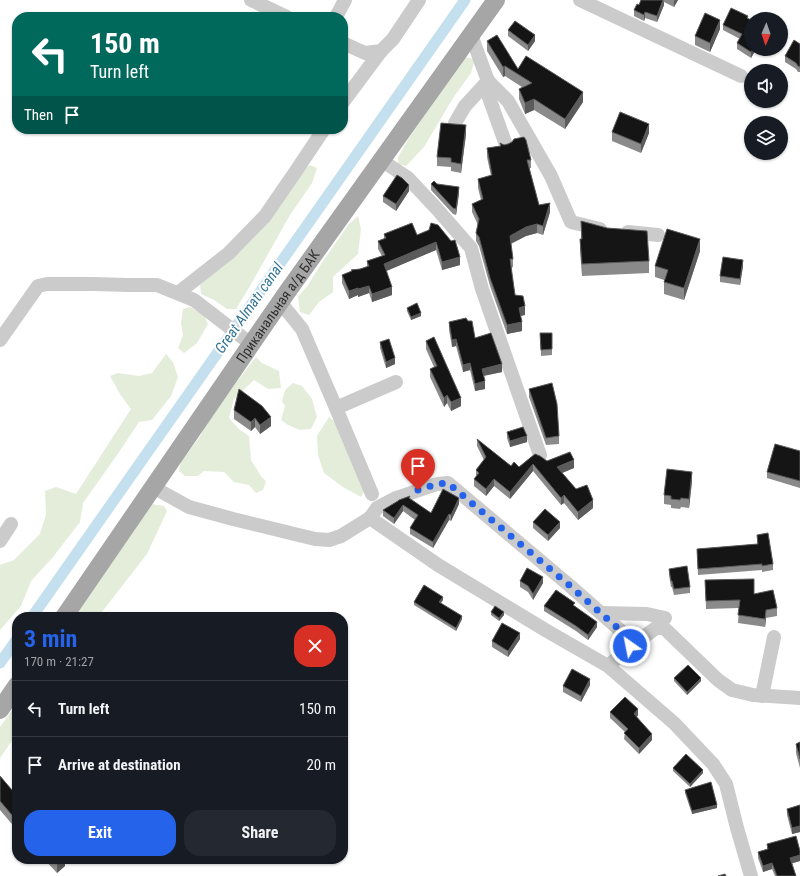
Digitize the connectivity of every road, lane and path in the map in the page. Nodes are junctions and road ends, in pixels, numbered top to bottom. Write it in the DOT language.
graph roads {
  1 [pos="251,0"];
  2 [pos="345,0"];
  3 [pos="419,0"];
  4 [pos="496,0"];
  5 [pos="580,0"];
  6 [pos="276,12"];
  7 [pos="339,12"];
  8 [pos="471,35"];
  9 [pos="348,45"];
  10 [pos="381,51"];
  11 [pos="741,76"];
  12 [pos="488,81"];
  13 [pos="348,95"];
  14 [pos="455,123"];
  15 [pos="321,134"];
  16 [pos="506,145"];
  17 [pos="381,160"];
  18 [pos="658,235"];
  19 [pos="178,294"];
  20 [pos="280,302"];
  21 [pos="0,340"];
  22 [pos="251,344"];
  23 [pos="396,382"];
  24 [pos="336,408"];
  25 [pos="540,455"];
  26 [pos="153,487"];
  27 [pos="372,494"];
  28 [pos="370,518"];
  29 [pos="11,524"];
  30 [pos="0,541"];
  31 [pos="67,612"];
  32 [pos="602,614"];
  33 [pos="666,618"];
  34 [pos="774,637"];
  35 [pos="630,646"];
  36 [pos="608,666"];
  37 [pos="12,692"];
  38 [pos="762,696"];
  39 [pos="800,698"];
  40 [pos="0,710"];
  41 [pos="751,876"];
  1 -- 6 [label="street"];
  2 -- 7 [label="street"];
  3 -- 10 [label="street"];
  4 -- 8 [label="main road, Приканальная а/д БАК"];
  5 -- 11 [label="street"];
  8 -- 12 [label="street"];
  8 -- 17 [label="main road, Приканальная а/д БАК"];
  9 -- 10 [label="street"];
  10 -- 13 [label="street"];
  12 -- 14 [label="street"];
  12 -- 16 [label="street"];
  12 -- 18 [label="street"];
  15 -- 19 [label="street"];
  17 -- 20 [label="main road, Приканальная а/д БАК"];
  17 -- 25 [label="street"];
  19 -- 21 [label="street"];
  19 -- 22 [label="street"];
  20 -- 22 [label="main road, Приканальная а/д БАК"];
  20 -- 24 [label="street"];
  22 -- 26 [label="main road, Приканальная а/д БАК"];
  23 -- 24 [label="street"];
  24 -- 27 [label="street"];
  26 -- 28 [label="street"];
  26 -- 31 [label="main road, Приканальная а/д БАК"];
  28 -- 32 [label="street"];
  28 -- 36 [label="street"];
  29 -- 30 [label="street"];
  32 -- 33 [label="street"];
  32 -- 35 [label="street"];
  34 -- 38 [label="street"];
  35 -- 36 [label="street"];
  35 -- 38 [label="street"];
  36 -- 41 [label="street"];
  37 -- 40 [label="main road"];
  38 -- 39 [label="street"];
}
